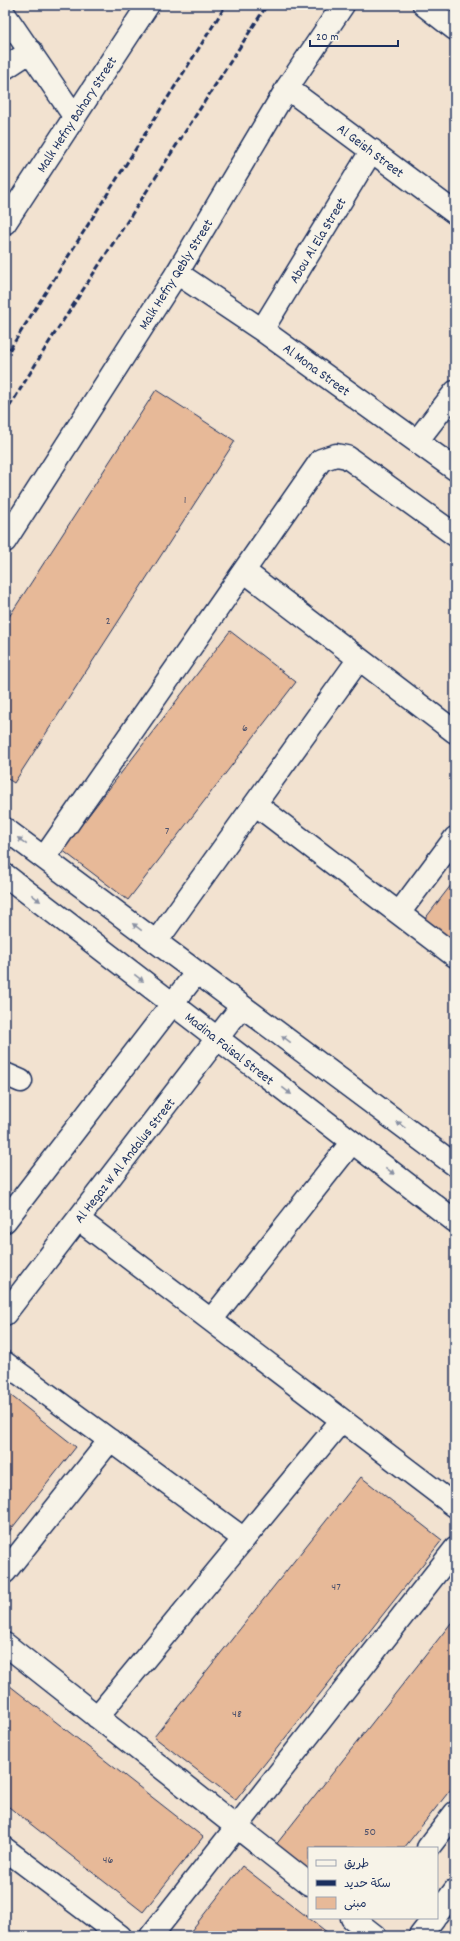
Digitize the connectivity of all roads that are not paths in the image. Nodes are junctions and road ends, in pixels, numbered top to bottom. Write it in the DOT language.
graph roads {
  1 [pos="148,5"];
  2 [pos="343,5"];
  3 [pos="424,5"];
  4 [pos="5,15"];
  5 [pos="455,29"];
  6 [pos="31,51"];
  7 [pos="5,68"];
  8 [pos="287,88"];
  9 [pos="74,116"];
  10 [pos="372,150"];
  11 [pos="455,213"];
  12 [pos="5,224"];
  13 [pos="177,273"];
  14 [pos="262,330"];
  15 [pos="455,392"];
  16 [pos="417,441"];
  17 [pos="455,469"];
  18 [pos="455,535"];
  19 [pos="5,541"];
  20 [pos="244,571"];
  21 [pos="359,659"];
  22 [pos="455,732"];
  23 [pos="255,804"];
  24 [pos="5,829"];
  25 [pos="455,838"];
  26 [pos="44,858"];
  27 [pos="5,875"];
  28 [pos="399,913"];
  29 [pos="156,942"];
  30 [pos="455,956"];
  31 [pos="197,972"];
  32 [pos="173,1004"];
  33 [pos="242,1006"];
  34 [pos="218,1038"];
  35 [pos="352,1142"];
  36 [pos="455,1165"];
  37 [pos="78,1219"];
  38 [pos="5,1221"];
  39 [pos="455,1221"];
  40 [pos="5,1314"];
  41 [pos="211,1320"];
  42 [pos="5,1363"];
  43 [pos="342,1420"];
  44 [pos="110,1440"];
  45 [pos="455,1506"];
  46 [pos="244,1539"];
  47 [pos="455,1549"];
  48 [pos="5,1572"];
  49 [pos="5,1644"];
  50 [pos="97,1717"];
  51 [pos="455,1812"];
  52 [pos="236,1827"];
  53 [pos="429,1847"];
  54 [pos="5,1850"];
  55 [pos="308,1883"];
  56 [pos="455,1890"];
  57 [pos="438,1913"];
  58 [pos="433,1919"];
  59 [pos="120,1936"];
  60 [pos="150,1936"];
  61 [pos="420,1936"];
  1 -- 9 [label="street, Malk Hefny Bahary Street"];
  2 -- 8 [label="street, Malk Hefny Qebly Street"];
  3 -- 5 [label="street"];
  4 -- 6 [label="street"];
  6 -- 7 [label="street"];
  6 -- 9 [label="street"];
  8 -- 10 [label="street, Al Geish Street"];
  8 -- 13 [label="street, Malk Hefny Qebly Street"];
  9 -- 12 [label="street, Malk Hefny Bahary Street"];
  10 -- 11 [label="street, Al Geish Street"];
  10 -- 14 [label="street, Abou Al Ela Street"];
  13 -- 14 [label="street, Al Mona Street"];
  13 -- 19 [label="street, Malk Hefny Qebly Street"];
  14 -- 16 [label="street, Al Mona Street"];
  15 -- 16 [label="street"];
  16 -- 17 [label="street, Al Mona Street"];
  18 -- 20 [label="street"];
  20 -- 21 [label="street"];
  20 -- 26 [label="street"];
  21 -- 22 [label="street"];
  21 -- 23 [label="street"];
  23 -- 28 [label="street"];
  23 -- 29 [label="street"];
  26 -- 24 [label="street, one-way"];
  25 -- 28 [label="street"];
  29 -- 26 [label="street, one-way"];
  27 -- 32 [label="street, Madina Faisal Street, one-way"];
  28 -- 30 [label="street"];
  29 -- 31 [label="street"];
  31 -- 32 [label="street"];
  31 -- 33 [label="street"];
  32 -- 34 [label="street, Madina Faisal Street"];
  32 -- 38 [label="street"];
  33 -- 34 [label="street, Al Hegaz W Al Andalus Street"];
  36 -- 33 [label="street, one-way"];
  34 -- 35 [label="street, Madina Faisal Street, one-way"];
  34 -- 37 [label="street, Al Hegaz W Al Andalus Street"];
  35 -- 39 [label="street, Madina Faisal Street, one-way"];
  35 -- 41 [label="street"];
  37 -- 40 [label="street, Al Hegaz W Al Andalus Street"];
  37 -- 41 [label="street"];
  41 -- 43 [label="street"];
  42 -- 44 [label="street"];
  43 -- 45 [label="street"];
  43 -- 46 [label="street"];
  44 -- 46 [label="street"];
  44 -- 48 [label="street"];
  46 -- 50 [label="street"];
  47 -- 52 [label="street"];
  49 -- 50 [label="street"];
  50 -- 52 [label="street"];
  51 -- 53 [label="street"];
  52 -- 55 [label="street"];
  52 -- 60 [label="street"];
  54 -- 59 [label="street"];
  56 -- 57 [label="street"];
  58 -- 61 [label="street"];
}
